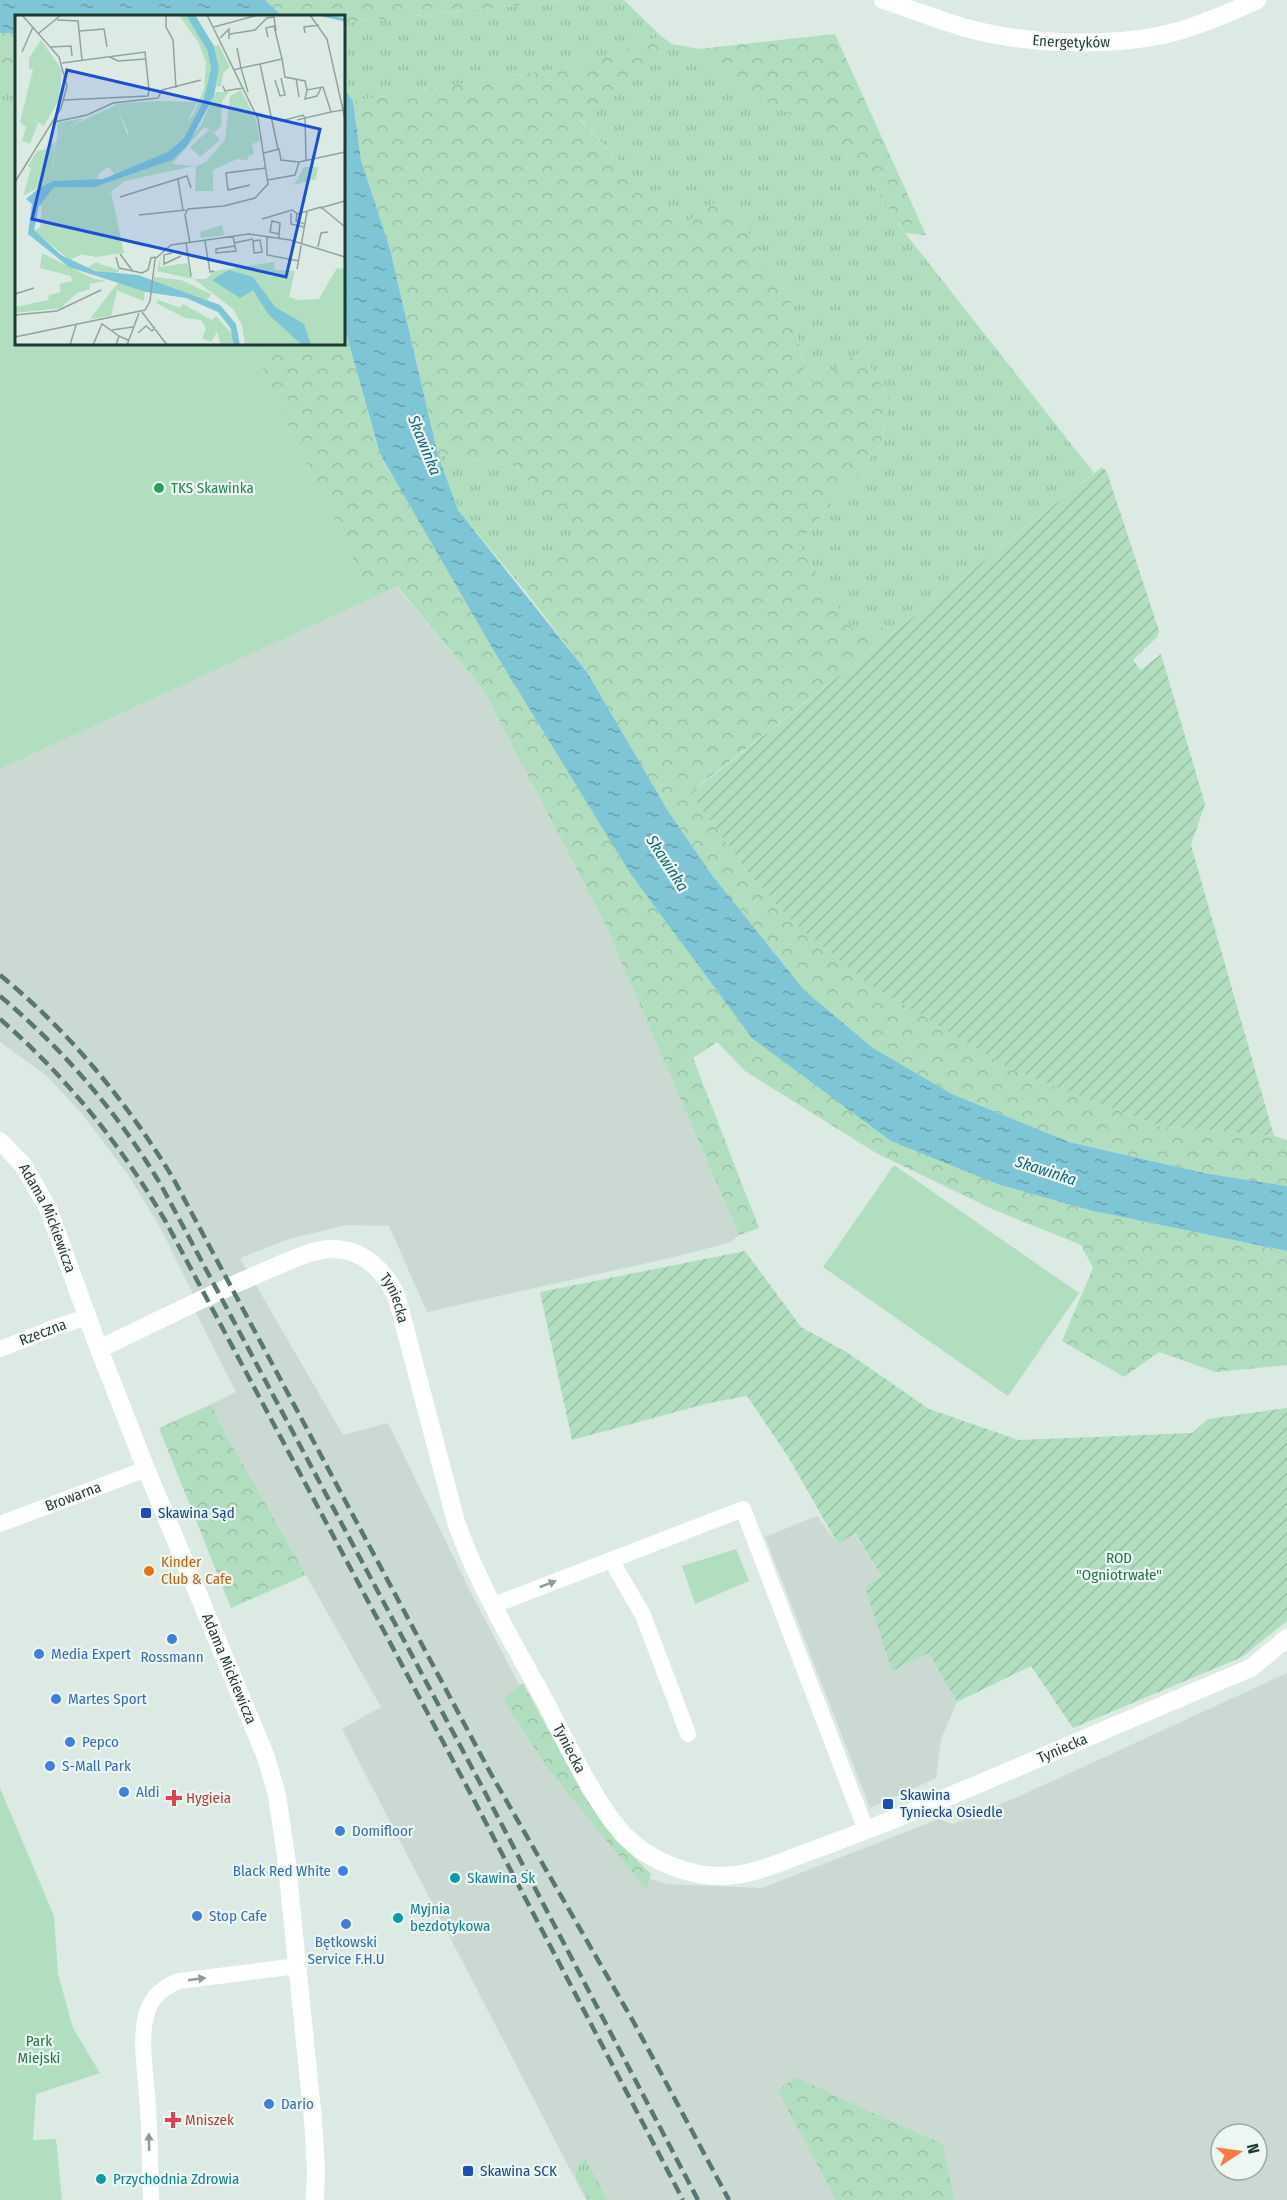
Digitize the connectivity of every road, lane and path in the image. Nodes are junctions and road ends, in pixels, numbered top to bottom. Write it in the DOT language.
graph roads {
  1 [pos="883,0"];
  2 [pos="1257,0"];
  3 [pos="0,1141"];
  4 [pos="88,1317"];
  5 [pos="99,1349"];
  6 [pos="0,1350"];
  7 [pos="146,1469"];
  8 [pos="0,1524"];
  9 [pos="611,1560"];
  10 [pos="494,1605"];
  11 [pos="1287,1638"];
  12 [pos="688,1734"];
  13 [pos="866,1830"];
  14 [pos="297,1966"];
  15 [pos="151,2200"];
  16 [pos="315,2200"];
  1 -- 2 [label="street, Energetyków"];
  3 -- 4 [label="street, Adama Mickiewicza"];
  4 -- 5 [label="street, Adama Mickiewicza"];
  4 -- 6 [label="street, Rzeczna"];
  5 -- 7 [label="street, Adama Mickiewicza"];
  5 -- 10 [label="street, Tyniecka"];
  7 -- 8 [label="street, Browarna"];
  7 -- 14 [label="street, Adama Mickiewicza"];
  10 -- 9 [label="street, one-way"];
  9 -- 12 [label="street"];
  9 -- 13 [label="street"];
  10 -- 13 [label="street, Tyniecka"];
  11 -- 13 [label="street, Tyniecka"];
  15 -- 14 [label="street, one-way"];
  14 -- 16 [label="street, Adama Mickiewicza"];
}
